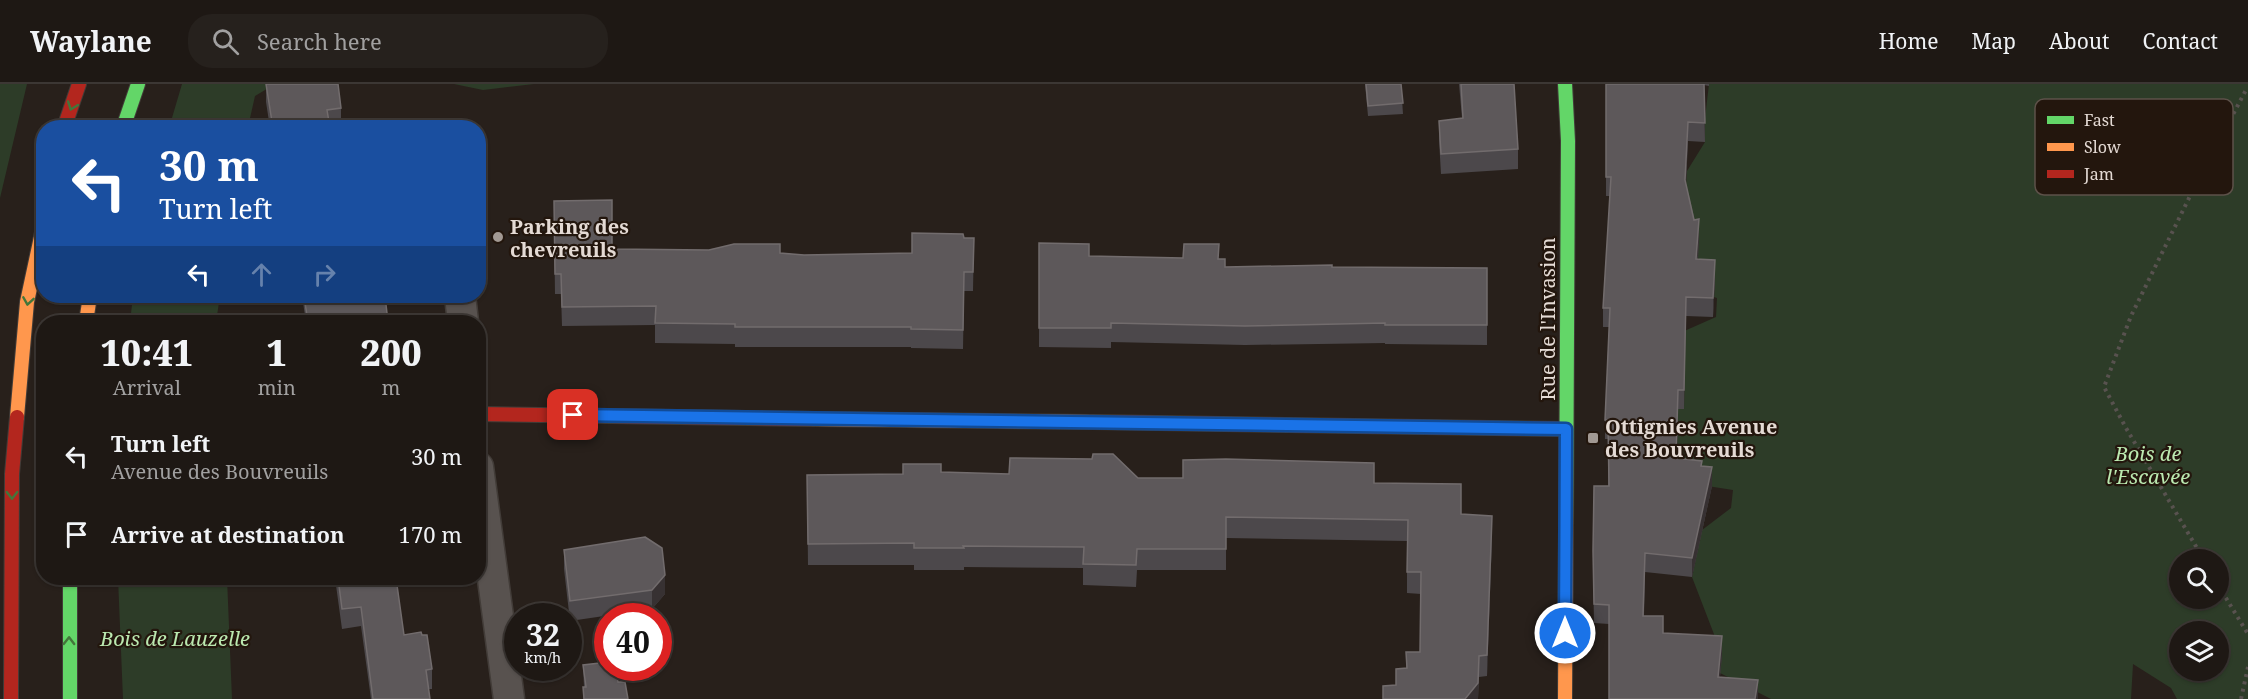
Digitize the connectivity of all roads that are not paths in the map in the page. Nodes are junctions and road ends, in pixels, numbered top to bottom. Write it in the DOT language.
graph roads {
  1 [pos="79,84"];
  2 [pos="138,84"];
  3 [pos="1565,84"];
  4 [pos="67,120"];
  5 [pos="126,120"];
  6 [pos="36,260"];
  7 [pos="486,414"];
  8 [pos="1566,429"];
  9 [pos="486,527"];
  10 [pos="70,585"];
  11 [pos="11,699"];
  12 [pos="70,699"];
  13 [pos="509,699"];
  14 [pos="1565,699"];
  1 -- 4 [label="main road, one-way"];
  2 -- 5 [label="main road"];
  3 -- 8 [label="main road, Rue de l'Invasion"];
  6 -- 11 [label="main road, one-way"];
  7 -- 8 [label="main road"];
  8 -- 14 [label="main road, Rue de l'Invasion"];
  9 -- 13 [label="street"];
  12 -- 10 [label="main road, one-way"];
}
